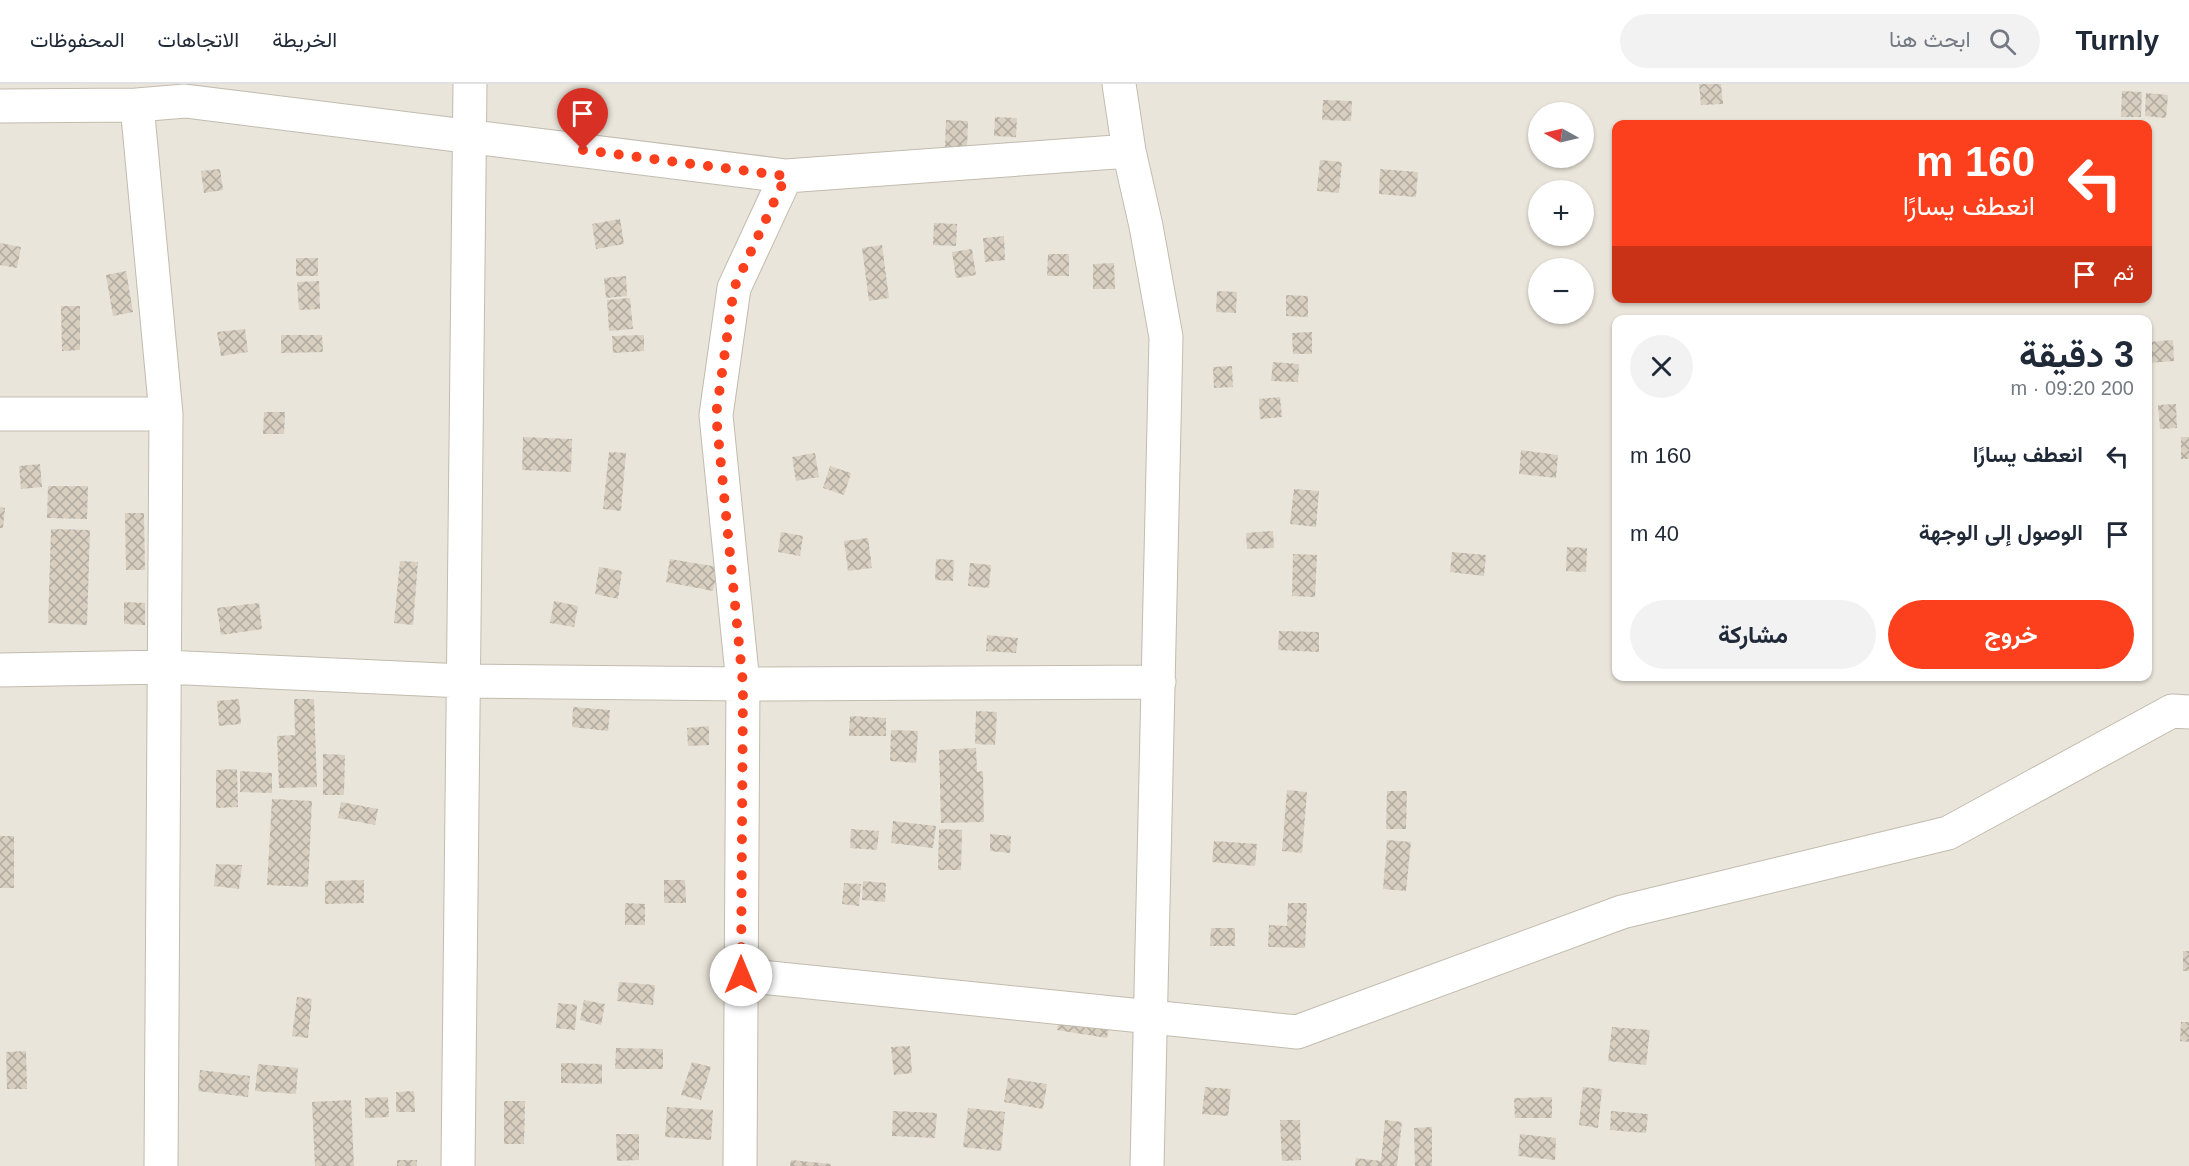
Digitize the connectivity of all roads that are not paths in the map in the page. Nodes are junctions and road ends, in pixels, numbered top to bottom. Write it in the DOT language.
graph roads {
  1 [pos="470,84"];
  2 [pos="1119,84"];
  3 [pos="137,105"];
  4 [pos="0,106"];
  5 [pos="470,136"];
  6 [pos="1129,151"];
  7 [pos="786,176"];
  8 [pos="0,414"];
  9 [pos="166,414"];
  10 [pos="165,667"];
  11 [pos="0,670"];
  12 [pos="463,681"];
  13 [pos="1158,682"];
  14 [pos="743,684"];
  15 [pos="2189,712"];
  16 [pos="741,975"];
  17 [pos="1150,1017"];
  18 [pos="161,1166"];
  19 [pos="458,1166"];
  20 [pos="740,1166"];
  21 [pos="1147,1166"];
  1 -- 5 [label="street"];
  2 -- 6 [label="street"];
  3 -- 4 [label="street"];
  3 -- 5 [label="street"];
  3 -- 9 [label="street"];
  5 -- 7 [label="street"];
  5 -- 12 [label="street"];
  6 -- 7 [label="street"];
  6 -- 13 [label="street"];
  7 -- 14 [label="street"];
  8 -- 9 [label="street"];
  9 -- 10 [label="street"];
  10 -- 11 [label="street"];
  10 -- 12 [label="street"];
  10 -- 18 [label="street"];
  12 -- 14 [label="street"];
  12 -- 19 [label="street"];
  13 -- 14 [label="street"];
  13 -- 17 [label="street"];
  14 -- 16 [label="street"];
  15 -- 17 [label="street"];
  16 -- 17 [label="street"];
  16 -- 20 [label="street"];
  17 -- 21 [label="street"];
}
